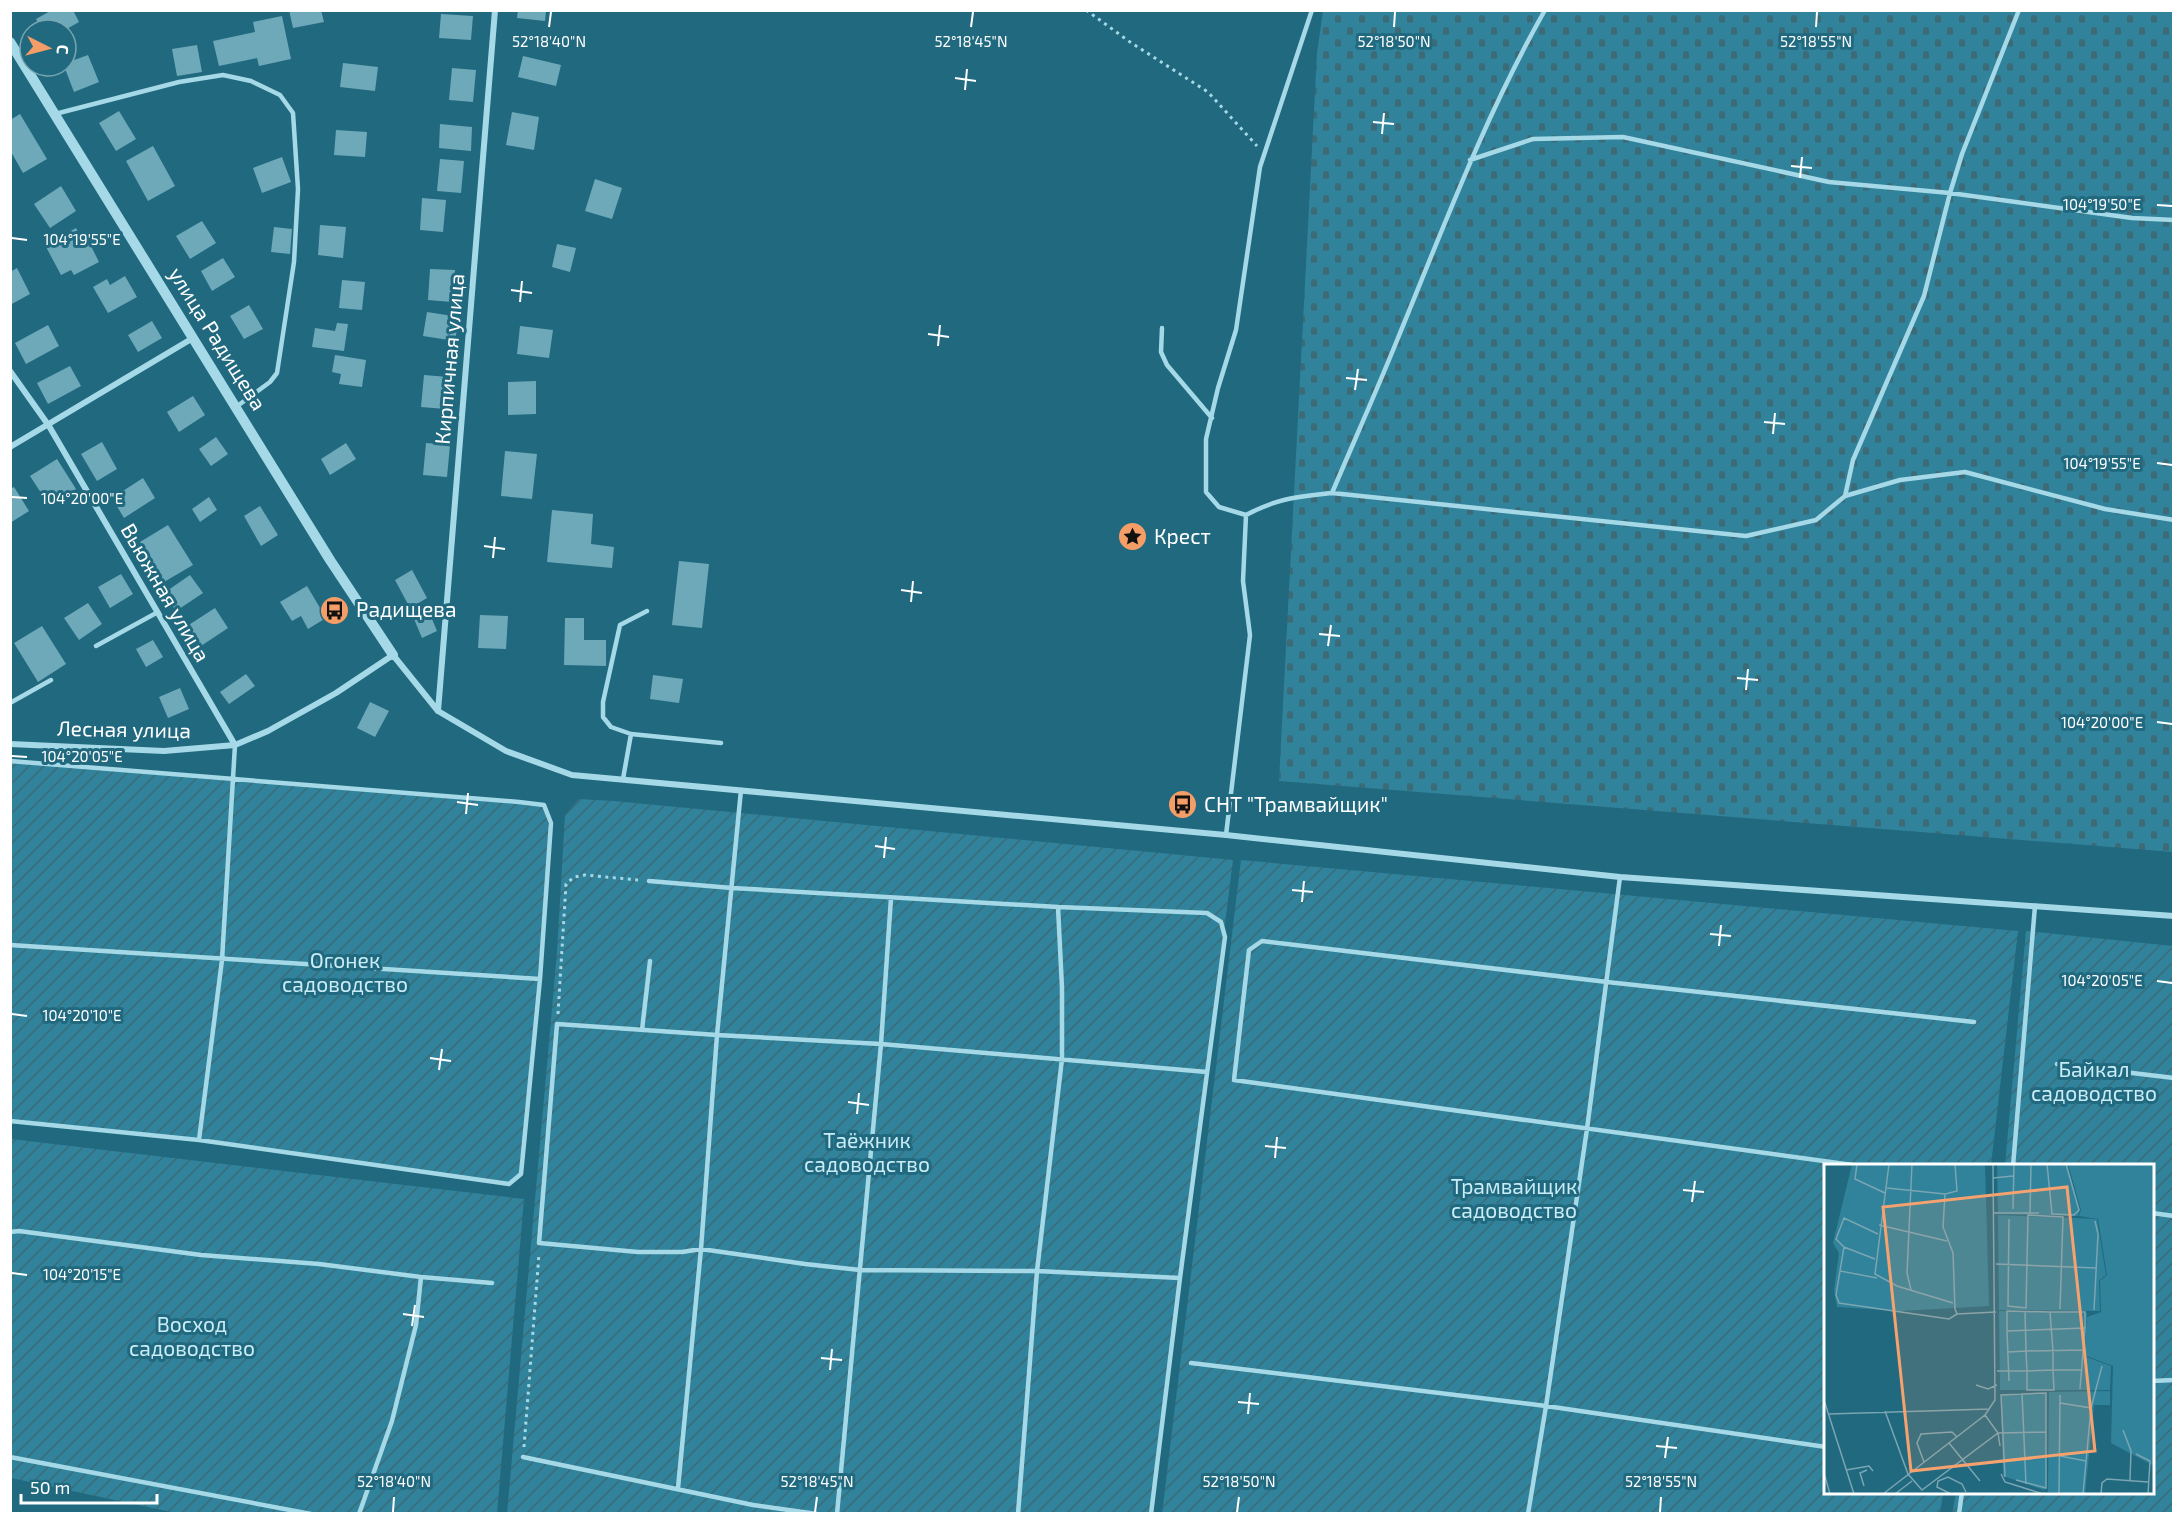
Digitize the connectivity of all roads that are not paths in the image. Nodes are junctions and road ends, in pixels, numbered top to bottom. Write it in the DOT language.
graph roads {
  1 [pos="495,10"];
  2 [pos="1312,10"];
  3 [pos="1545,10"];
  4 [pos="2019,10"];
  5 [pos="10,42"];
  6 [pos="55,114"];
  7 [pos="1470,160"];
  8 [pos="1950,193"];
  9 [pos="2174,220"];
  10 [pos="1162,328"];
  11 [pos="193,338"];
  12 [pos="10,371"];
  13 [pos="236,407"];
  14 [pos="1212,418"];
  15 [pos="49,426"];
  16 [pos="10,447"];
  17 [pos="1332,493"];
  18 [pos="1845,496"];
  19 [pos="1246,515"];
  20 [pos="2174,520"];
  21 [pos="647,611"];
  22 [pos="158,612"];
  23 [pos="96,646"];
  24 [pos="393,655"];
  25 [pos="51,680"];
  26 [pos="10,703"];
  27 [pos="438,711"];
  28 [pos="631,734"];
  29 [pos="721,743"];
  30 [pos="10,744"];
  31 [pos="235,745"];
  32 [pos="10,761"];
  33 [pos="232,777"];
  34 [pos="623,779"];
  35 [pos="741,790"];
  36 [pos="1226,835"];
  37 [pos="1620,877"];
  38 [pos="649,880"];
  39 [pos="732,888"];
  40 [pos="891,898"];
  41 [pos="2035,906"];
  42 [pos="1058,907"];
  43 [pos="2174,916"];
  44 [pos="10,945"];
  45 [pos="222,960"];
  46 [pos="650,961"];
  47 [pos="540,979"];
  48 [pos="1607,982"];
  49 [pos="1974,1022"];
  50 [pos="642,1030"];
  51 [pos="717,1035"];
  52 [pos="881,1044"];
  53 [pos="1062,1059"];
  54 [pos="2057,1064"];
  55 [pos="1207,1072"];
  56 [pos="2174,1078"];
  57 [pos="10,1121"];
  58 [pos="1587,1129"];
  59 [pos="199,1140"];
  60 [pos="1845,1164"];
  61 [pos="2013,1164"];
  62 [pos="2154,1214"];
  63 [pos="2174,1216"];
  64 [pos="10,1232"];
  65 [pos="700,1249"];
  66 [pos="860,1270"];
  67 [pos="1037,1271"];
  68 [pos="421,1277"];
  69 [pos="1180,1278"];
  70 [pos="492,1284"];
  71 [pos="1191,1363"];
  72 [pos="2174,1380"];
  73 [pos="2154,1381"];
  74 [pos="1546,1406"];
  75 [pos="1824,1446"];
  76 [pos="523,1456"];
  77 [pos="10,1457"];
  78 [pos="678,1488"];
  79 [pos="1962,1494"];
  80 [pos="311,1514"];
  81 [pos="358,1514"];
  82 [pos="817,1514"];
  83 [pos="837,1514"];
  84 [pos="1018,1514"];
  85 [pos="1151,1514"];
  86 [pos="1528,1514"];
  87 [pos="1959,1514"];
  1 -- 27 [label="street, Кирпичная улица"];
  2 -- 14 [label="lane"];
  3 -- 7 [label="lane"];
  4 -- 8 [label="lane"];
  5 -- 6 [label="street, улица Радищева"];
  6 -- 11 [label="street, улица Радищева"];
  6 -- 13 [label="lane"];
  7 -- 8 [label="lane"];
  7 -- 17 [label="lane"];
  8 -- 9 [label="lane"];
  8 -- 18 [label="lane"];
  10 -- 14 [label="lane"];
  11 -- 13 [label="street, улица Радищева"];
  11 -- 15 [label="street"];
  12 -- 15 [label="street, Вьюжная улица"];
  13 -- 24 [label="street, улица Радищева"];
  14 -- 19 [label="lane"];
  15 -- 16 [label="street"];
  15 -- 22 [label="street, Вьюжная улица"];
  17 -- 18 [label="lane"];
  17 -- 19 [label="lane"];
  18 -- 20 [label="lane"];
  19 -- 36 [label="lane"];
  21 -- 28 [label="lane"];
  22 -- 23 [label="lane"];
  22 -- 31 [label="street, Вьюжная улица"];
  24 -- 27 [label="street"];
  24 -- 31 [label="street, Лесная улица"];
  25 -- 26 [label="lane"];
  27 -- 34 [label="street"];
  28 -- 29 [label="lane"];
  28 -- 34 [label="lane"];
  30 -- 31 [label="street, Лесная улица"];
  31 -- 33 [label="lane"];
  32 -- 33 [label="lane"];
  33 -- 45 [label="lane"];
  33 -- 47 [label="lane"];
  34 -- 35 [label="street"];
  35 -- 36 [label="street"];
  35 -- 39 [label="lane"];
  36 -- 37 [label="street"];
  37 -- 41 [label="street"];
  37 -- 48 [label="lane"];
  38 -- 39 [label="lane"];
  39 -- 40 [label="lane"];
  39 -- 51 [label="lane"];
  40 -- 42 [label="lane"];
  40 -- 52 [label="lane"];
  41 -- 43 [label="street"];
  41 -- 61 [label="lane"];
  42 -- 53 [label="lane"];
  42 -- 55 [label="lane"];
  44 -- 45 [label="lane"];
  45 -- 47 [label="lane"];
  45 -- 59 [label="lane"];
  46 -- 50 [label="lane"];
  47 -- 59 [label="lane"];
  48 -- 49 [label="lane"];
  48 -- 58 [label="lane"];
  48 -- 58 [label="lane"];
  50 -- 51 [label="lane"];
  50 -- 65 [label="lane"];
  51 -- 52 [label="lane"];
  51 -- 65 [label="lane"];
  52 -- 53 [label="lane"];
  52 -- 66 [label="lane"];
  53 -- 55 [label="lane"];
  53 -- 67 [label="lane"];
  54 -- 56 [label="lane"];
  55 -- 69 [label="lane"];
  57 -- 59 [label="lane"];
  58 -- 60 [label="lane"];
  58 -- 74 [label="lane"];
  62 -- 63 [label="lane"];
  64 -- 68 [label="lane"];
  65 -- 66 [label="lane"];
  65 -- 78 [label="lane"];
  66 -- 67 [label="lane"];
  66 -- 83 [label="lane"];
  67 -- 69 [label="lane"];
  67 -- 84 [label="lane"];
  68 -- 70 [label="lane"];
  68 -- 81 [label="lane"];
  69 -- 85 [label="lane"];
  71 -- 74 [label="lane"];
  72 -- 73 [label="lane"];
  74 -- 75 [label="lane"];
  74 -- 86 [label="lane"];
  76 -- 78 [label="lane"];
  77 -- 80 [label="lane"];
  78 -- 82 [label="lane"];
  79 -- 87 [label="lane"];
}
